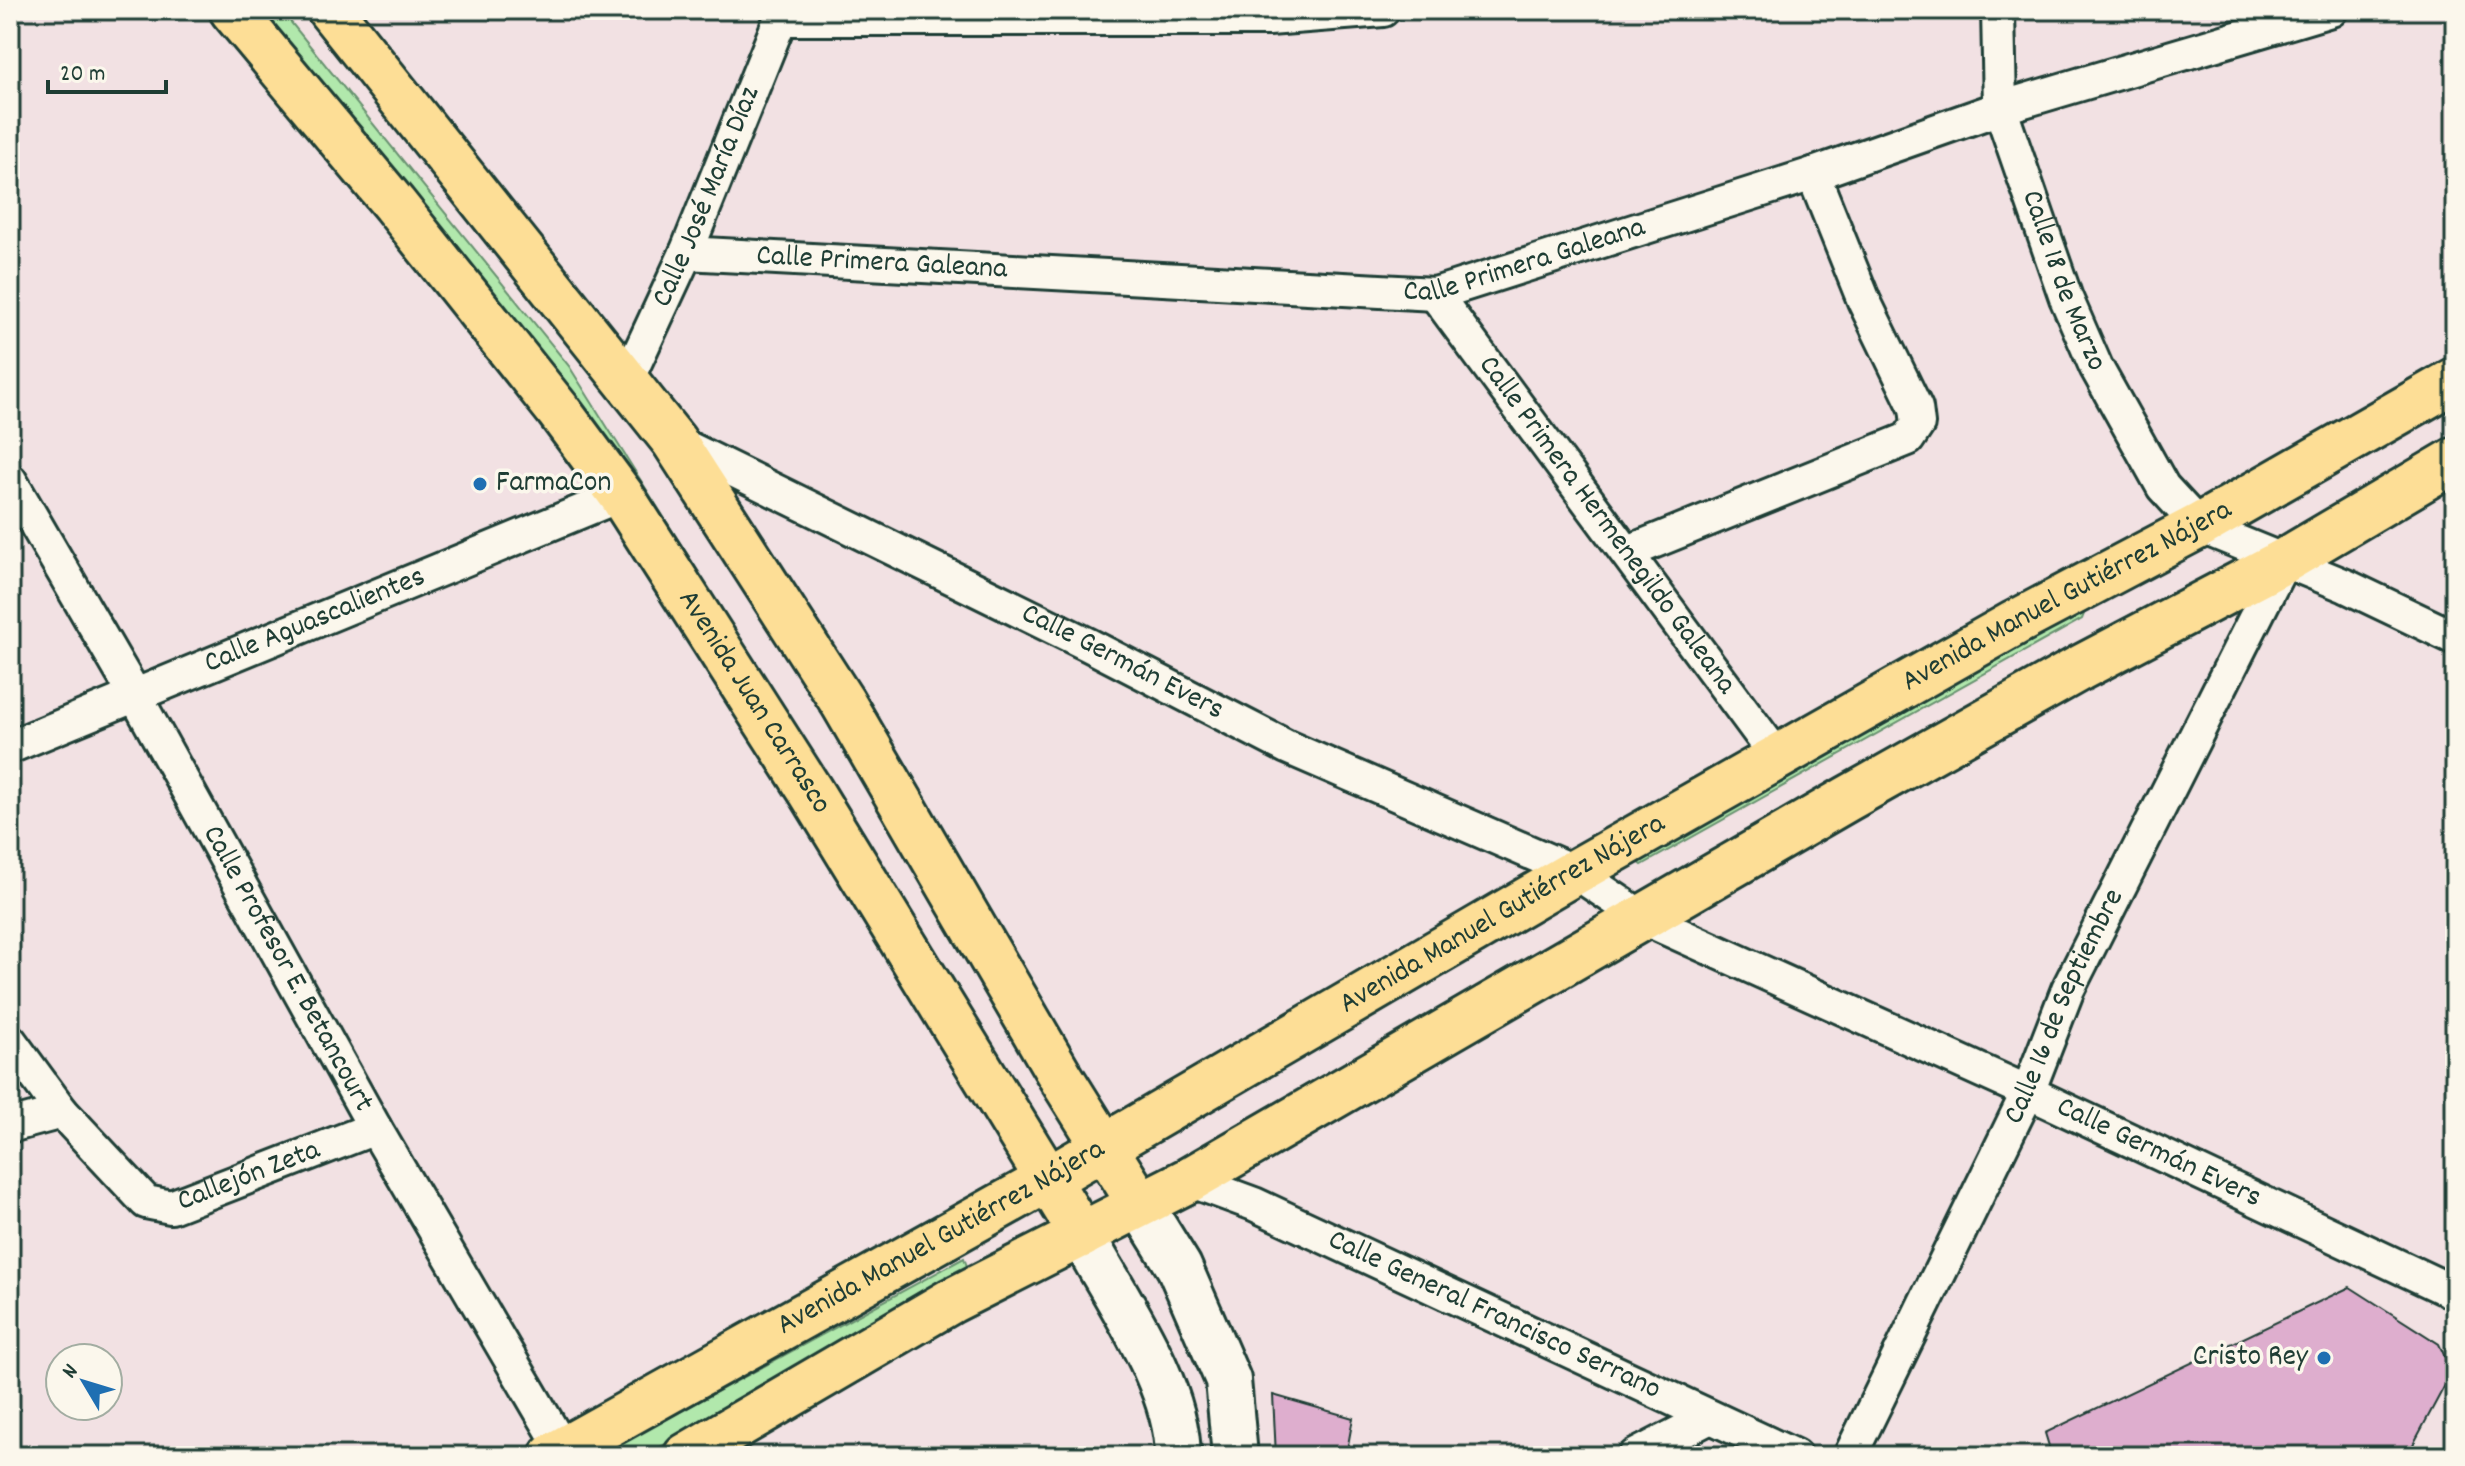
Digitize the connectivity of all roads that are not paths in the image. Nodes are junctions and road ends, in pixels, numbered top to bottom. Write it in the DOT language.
graph roads {
  1 [pos="232,10"];
  2 [pos="330,10"];
  3 [pos="1383,10"];
  4 [pos="1998,10"];
  5 [pos="2331,10"];
  6 [pos="782,14"];
  7 [pos="2000,108"];
  8 [pos="1813,174"];
  9 [pos="686,253"];
  10 [pos="1435,294"];
  11 [pos="2455,380"];
  12 [pos="626,382"];
  13 [pos="674,441"];
  14 [pos="2455,460"];
  15 [pos="10,480"];
  16 [pos="621,495"];
  17 [pos="2199,526"];
  18 [pos="1628,552"];
  19 [pos="2284,561"];
  20 [pos="2455,638"];
  21 [pos="135,695"];
  22 [pos="10,747"];
  23 [pos="1778,758"];
  24 [pos="1575,872"];
  25 [pos="1643,918"];
  26 [pos="10,1041"];
  27 [pos="2028,1092"];
  28 [pos="62,1112"];
  29 [pos="10,1126"];
  30 [pos="375,1128"];
  31 [pos="1104,1147"];
  32 [pos="1047,1180"];
  33 [pos="1189,1180"];
  34 [pos="1140,1204"];
  35 [pos="1082,1235"];
  36 [pos="2455,1293"];
  37 [pos="1710,1417"];
  38 [pos="561,1454"];
  39 [pos="686,1456"];
  40 [pos="1178,1456"];
  41 [pos="1235,1456"];
  42 [pos="1635,1456"];
  43 [pos="1795,1456"];
  44 [pos="1850,1456"];
  1 -- 16 [label="main road, Avenida Juan Carrasco"];
  2 -- 12 [label="main road"];
  3 -- 6 [label="street"];
  4 -- 7 [label="street, Calle 18 de Marzo"];
  5 -- 7 [label="street, Calle Primera Galeana"];
  6 -- 9 [label="street, Calle José María Díaz"];
  7 -- 8 [label="street, Calle Primera Galeana"];
  7 -- 17 [label="street, Calle 18 de Marzo"];
  8 -- 10 [label="street, Calle Primera Galeana"];
  8 -- 18 [label="street"];
  9 -- 10 [label="street, Calle Primera Galeana"];
  9 -- 12 [label="street, Calle José María Díaz"];
  10 -- 18 [label="street, Calle Primera Hermenegildo Galeana"];
  11 -- 17 [label="main road, Avenida Manuel Gutiérrez Nájera"];
  12 -- 13 [label="main road"];
  13 -- 24 [label="street, Calle Germán Evers"];
  13 -- 31 [label="main road"];
  14 -- 19 [label="main road, Avenida Manuel Gutiérrez Nájera"];
  15 -- 21 [label="street, Calle Profesor E. Betancourt"];
  16 -- 21 [label="street, Calle Aguascalientes"];
  16 -- 32 [label="main road, Avenida Juan Carrasco"];
  17 -- 19 [label="street"];
  17 -- 23 [label="main road, Avenida Manuel Gutiérrez Nájera"];
  18 -- 23 [label="street, Calle Primera Hermenegildo Galeana"];
  19 -- 20 [label="street"];
  19 -- 25 [label="main road, Avenida Manuel Gutiérrez Nájera"];
  19 -- 27 [label="street, Calle 16 de Septiembre"];
  21 -- 22 [label="street, Calle Aguascalientes"];
  21 -- 30 [label="street, Calle Profesor E. Betancourt"];
  23 -- 24 [label="main road, Avenida Manuel Gutiérrez Nájera"];
  24 -- 25 [label="street, Calle Germán Evers"];
  24 -- 31 [label="main road, Avenida Manuel Gutiérrez Nájera"];
  25 -- 27 [label="street, Calle Germán Evers"];
  25 -- 33 [label="main road, Avenida Manuel Gutiérrez Nájera"];
  26 -- 28 [label="street, Callejón Zeta"];
  27 -- 36 [label="street, Calle Germán Evers"];
  27 -- 44 [label="street, Calle 16 de Septiembre"];
  28 -- 29 [label="street"];
  28 -- 30 [label="street, Callejón Zeta"];
  30 -- 38 [label="street, Calle Profesor E. Betancourt"];
  31 -- 32 [label="main road, Avenida Manuel Gutiérrez Nájera"];
  31 -- 34 [label="main road"];
  32 -- 35 [label="main road, Avenida Juan Carrasco"];
  32 -- 38 [label="main road, Avenida Manuel Gutiérrez Nájera"];
  33 -- 34 [label="main road, Avenida Manuel Gutiérrez Nájera"];
  33 -- 37 [label="street, Calle General Francisco Serrano"];
  34 -- 35 [label="main road, Avenida Manuel Gutiérrez Nájera"];
  34 -- 41 [label="street"];
  35 -- 39 [label="main road, Avenida Manuel Gutiérrez Nájera"];
  35 -- 40 [label="street, Avenida Juan Carrasco"];
  37 -- 42 [label="street"];
  37 -- 43 [label="street, Calle General Francisco Serrano"];
}
